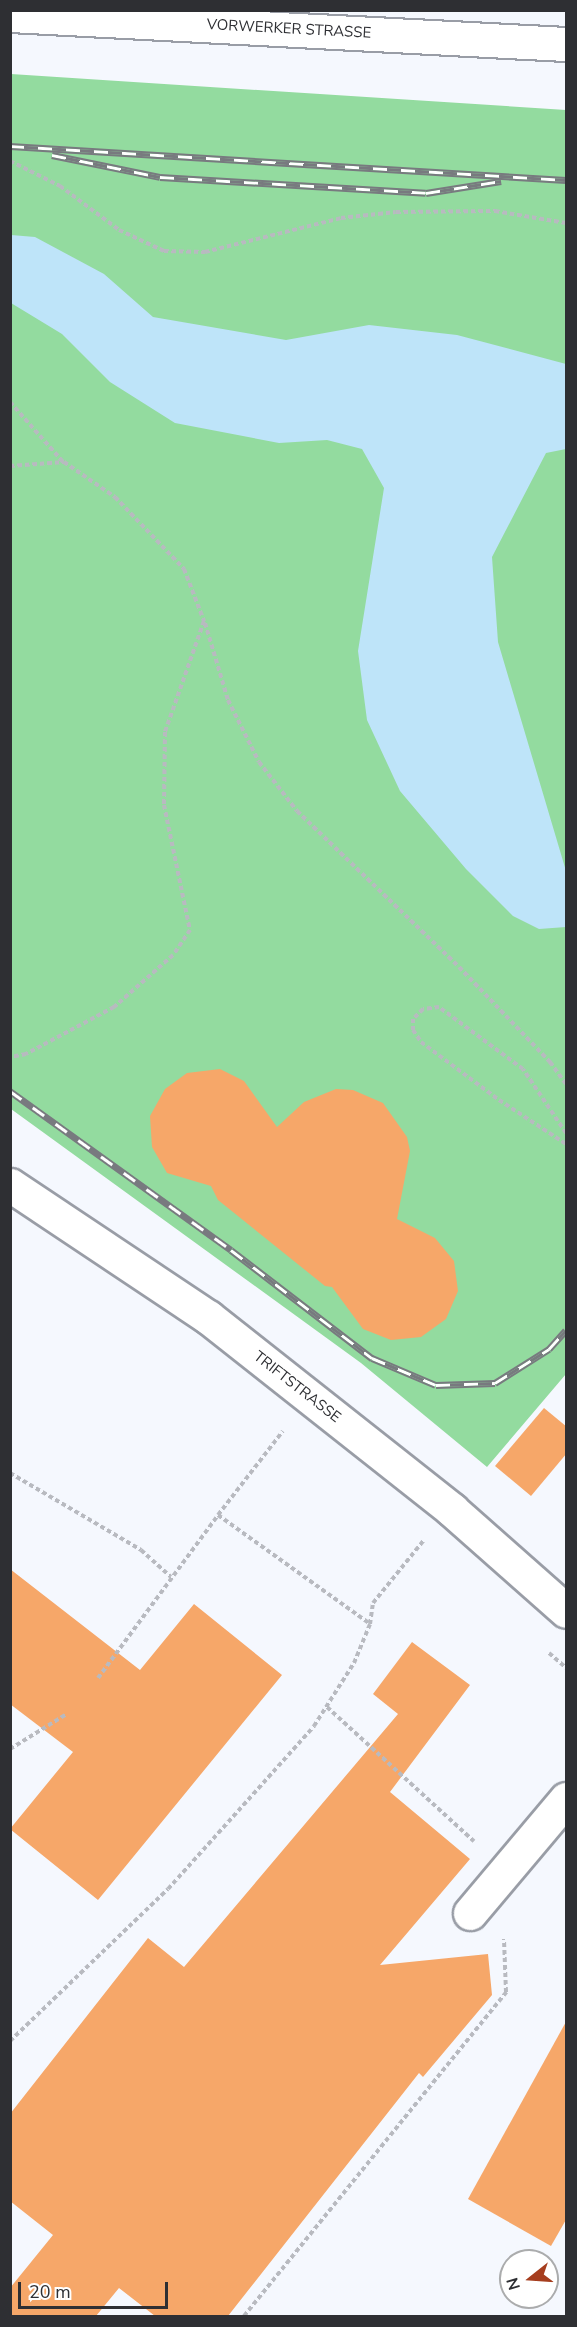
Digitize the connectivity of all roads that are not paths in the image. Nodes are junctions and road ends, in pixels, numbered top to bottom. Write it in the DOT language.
graph roads {
  1 [pos="10,15"];
  2 [pos="567,44"];
  3 [pos="10,1185"];
  4 [pos="567,1611"];
  5 [pos="567,1799"];
  6 [pos="487,1892"];
  1 -- 2 [label="street, VORWERKER STRASSE"];
  3 -- 4 [label="street, TRIFTSTRASSE"];
  5 -- 6 [label="street"];
}
